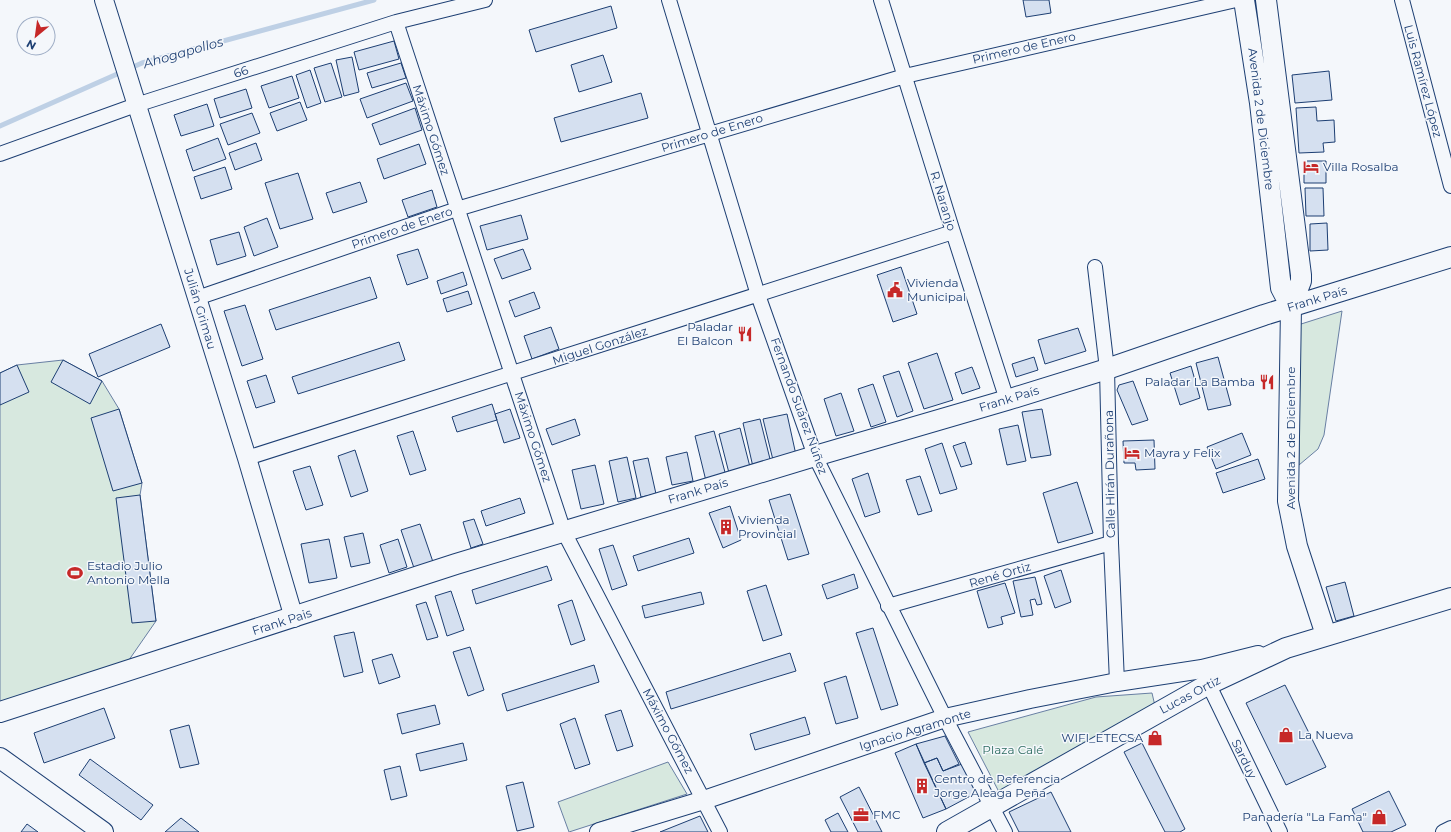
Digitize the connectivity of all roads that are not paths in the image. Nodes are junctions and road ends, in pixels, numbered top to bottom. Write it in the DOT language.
graph roads {
  1 [pos="104,0"];
  2 [pos="485,0"];
  3 [pos="669,0"];
  4 [pos="881,0"];
  5 [pos="1236,0"];
  6 [pos="1244,0"];
  7 [pos="1266,0"];
  8 [pos="1402,0"];
  9 [pos="396,22"];
  10 [pos="905,76"];
  11 [pos="136,105"];
  12 [pos="710,133"];
  13 [pos="0,154"];
  14 [pos="1451,186"];
  15 [pos="457,209"];
  16 [pos="953,232"];
  17 [pos="1451,257"];
  18 [pos="1095,267"];
  19 [pos="1301,281"];
  20 [pos="1281,288"];
  21 [pos="758,295"];
  22 [pos="197,298"];
  23 [pos="1318,298"];
  24 [pos="1291,307"];
  25 [pos="1264,315"];
  26 [pos="1108,369"];
  27 [pos="512,374"];
  28 [pos="1007,400"];
  29 [pos="815,456"];
  30 [pos="247,458"];
  31 [pos="564,532"];
  32 [pos="1111,543"];
  33 [pos="1449,603"];
  34 [pos="888,606"];
  35 [pos="294,618"];
  36 [pos="1326,635"];
  37 [pos="1205,677"];
  38 [pos="1117,682"];
  39 [pos="2,713"];
  40 [pos="945,718"];
  41 [pos="0,758"];
  42 [pos="704,800"];
  43 [pos="992,806"];
  44 [pos="1451,828"];
  45 [pos="103,832"];
  46 [pos="599,832"];
  47 [pos="720,832"];
  48 [pos="947,832"];
  49 [pos="1005,832"];
  50 [pos="1280,832"];
  51 [pos="1443,832"];
  1 -- 11 [label="street, Julián Grimau"];
  2 -- 9 [label="street, 66"];
  3 -- 12 [label="street, Fernando Suárez Núñez"];
  4 -- 10 [label="street, R. Naranjo"];
  5 -- 10 [label="street, Primero de Enero"];
  6 -- 20 [label="main road, Avenida 2 de Diciembre"];
  7 -- 19 [label="main road, Avenida 2 de Diciembre"];
  8 -- 14 [label="street, Luis Ramírez López"];
  9 -- 11 [label="street, 66"];
  9 -- 15 [label="street, Máximo Gómez"];
  10 -- 12 [label="street, Primero de Enero"];
  10 -- 16 [label="street, R. Naranjo"];
  11 -- 13 [label="street, 66"];
  11 -- 22 [label="street, Julián Grimau"];
  12 -- 15 [label="street, Primero de Enero"];
  12 -- 21 [label="street, Fernando Suárez Núñez"];
  15 -- 22 [label="street, Primero de Enero"];
  15 -- 27 [label="street, Máximo Gómez"];
  16 -- 21 [label="street, Miguel González"];
  16 -- 28 [label="street, R. Naranjo"];
  17 -- 23 [label="main road, Frank País"];
  18 -- 26 [label="street, Calle Hirán Durañona"];
  19 -- 23 [label="main road"];
  19 -- 24 [label="main road, Avenida 2 de Diciembre"];
  20 -- 24 [label="main road, Avenida 2 de Diciembre"];
  20 -- 25 [label="main road"];
  21 -- 27 [label="street, Miguel González"];
  21 -- 29 [label="street, Fernando Suárez Núñez"];
  22 -- 30 [label="street, Julián Grimau"];
  23 -- 24 [label="main road, Frank País"];
  24 -- 25 [label="main road, Frank País"];
  24 -- 36 [label="main road, Avenida 2 de Diciembre"];
  25 -- 26 [label="main road, Frank País"];
  26 -- 28 [label="main road, Frank País"];
  26 -- 32 [label="street, Calle Hirán Durañona"];
  27 -- 30 [label="street, Miguel González"];
  27 -- 31 [label="street, Máximo Gómez"];
  28 -- 29 [label="main road, Frank País"];
  29 -- 31 [label="main road, Frank País"];
  29 -- 34 [label="street, Fernando Suárez Núñez"];
  30 -- 35 [label="street, Julián Grimau"];
  31 -- 35 [label="main road, Frank Pais"];
  31 -- 42 [label="street, Máximo Gómez"];
  32 -- 34 [label="street, René Ortiz"];
  32 -- 38 [label="street, Calle Hirán Durañona"];
  33 -- 36 [label="main road, Lucas Ortiz"];
  34 -- 40 [label="street, Fernando Suárez Núñez"];
  35 -- 39 [label="main road, Frank Pais"];
  36 -- 37 [label="main road, Lucas Ortiz"];
  37 -- 38 [label="street, Ignacio Agramonte"];
  37 -- 43 [label="main road, Lucas Ortiz"];
  37 -- 50 [label="street, Sarduy"];
  38 -- 40 [label="street, Ignacio Agramonte"];
  40 -- 42 [label="street, Ignacio Agramonte"];
  40 -- 43 [label="street, Fernando Suárez Núñez"];
  41 -- 45 [label="main road"];
  42 -- 46 [label="street, Ignacio Agramonte"];
  42 -- 47 [label="street, Máximo Gómez"];
  43 -- 48 [label="main road, Lucas Ortiz"];
  43 -- 49 [label="street, Fernando Suárez Núñez"];
  44 -- 51 [label="street"];
}
